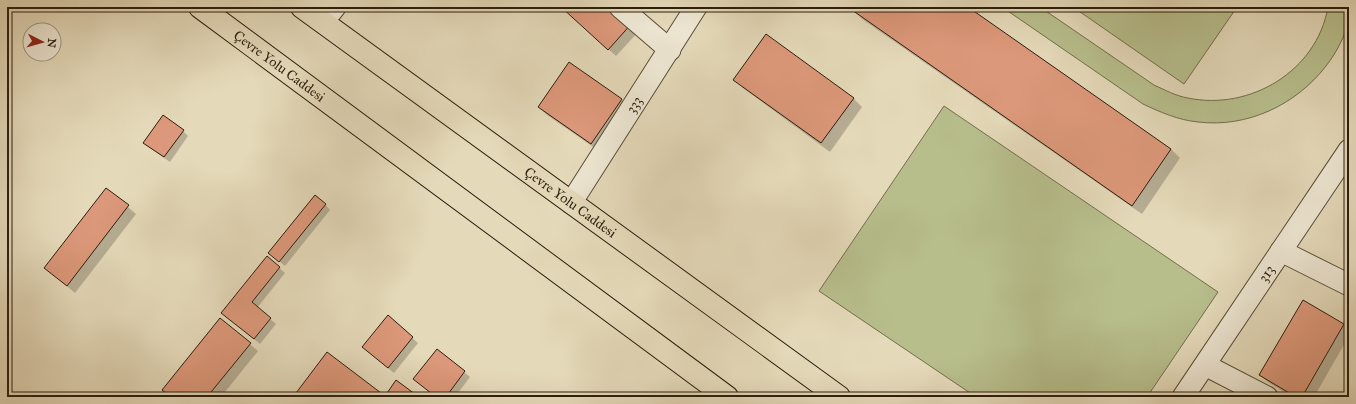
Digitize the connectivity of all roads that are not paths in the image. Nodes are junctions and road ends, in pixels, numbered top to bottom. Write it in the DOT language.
graph roads {
  1 [pos="200,7"];
  2 [pos="302,7"];
  3 [pos="620,7"];
  4 [pos="696,7"];
  5 [pos="329,15"];
  6 [pos="670,50"];
  7 [pos="1349,150"];
  8 [pos="572,203"];
  9 [pos="1281,251"];
  10 [pos="1349,285"];
  11 [pos="1205,365"];
  12 [pos="726,397"];
  13 [pos="839,397"];
  14 [pos="1183,397"];
  15 [pos="1268,397"];
  1 -- 12 [label="highway, Çevre Yolu Caddesi"];
  2 -- 5 [label="highway, Çevre Yolu Caddesi"];
  3 -- 6 [label="street"];
  4 -- 6 [label="street, 333"];
  5 -- 8 [label="highway, Çevre Yolu Caddesi"];
  6 -- 8 [label="street, 333"];
  7 -- 9 [label="street, 313"];
  8 -- 13 [label="highway, Çevre Yolu Caddesi"];
  9 -- 10 [label="street"];
  9 -- 11 [label="street, 313"];
  11 -- 14 [label="street, 313"];
  11 -- 15 [label="street"];
}
